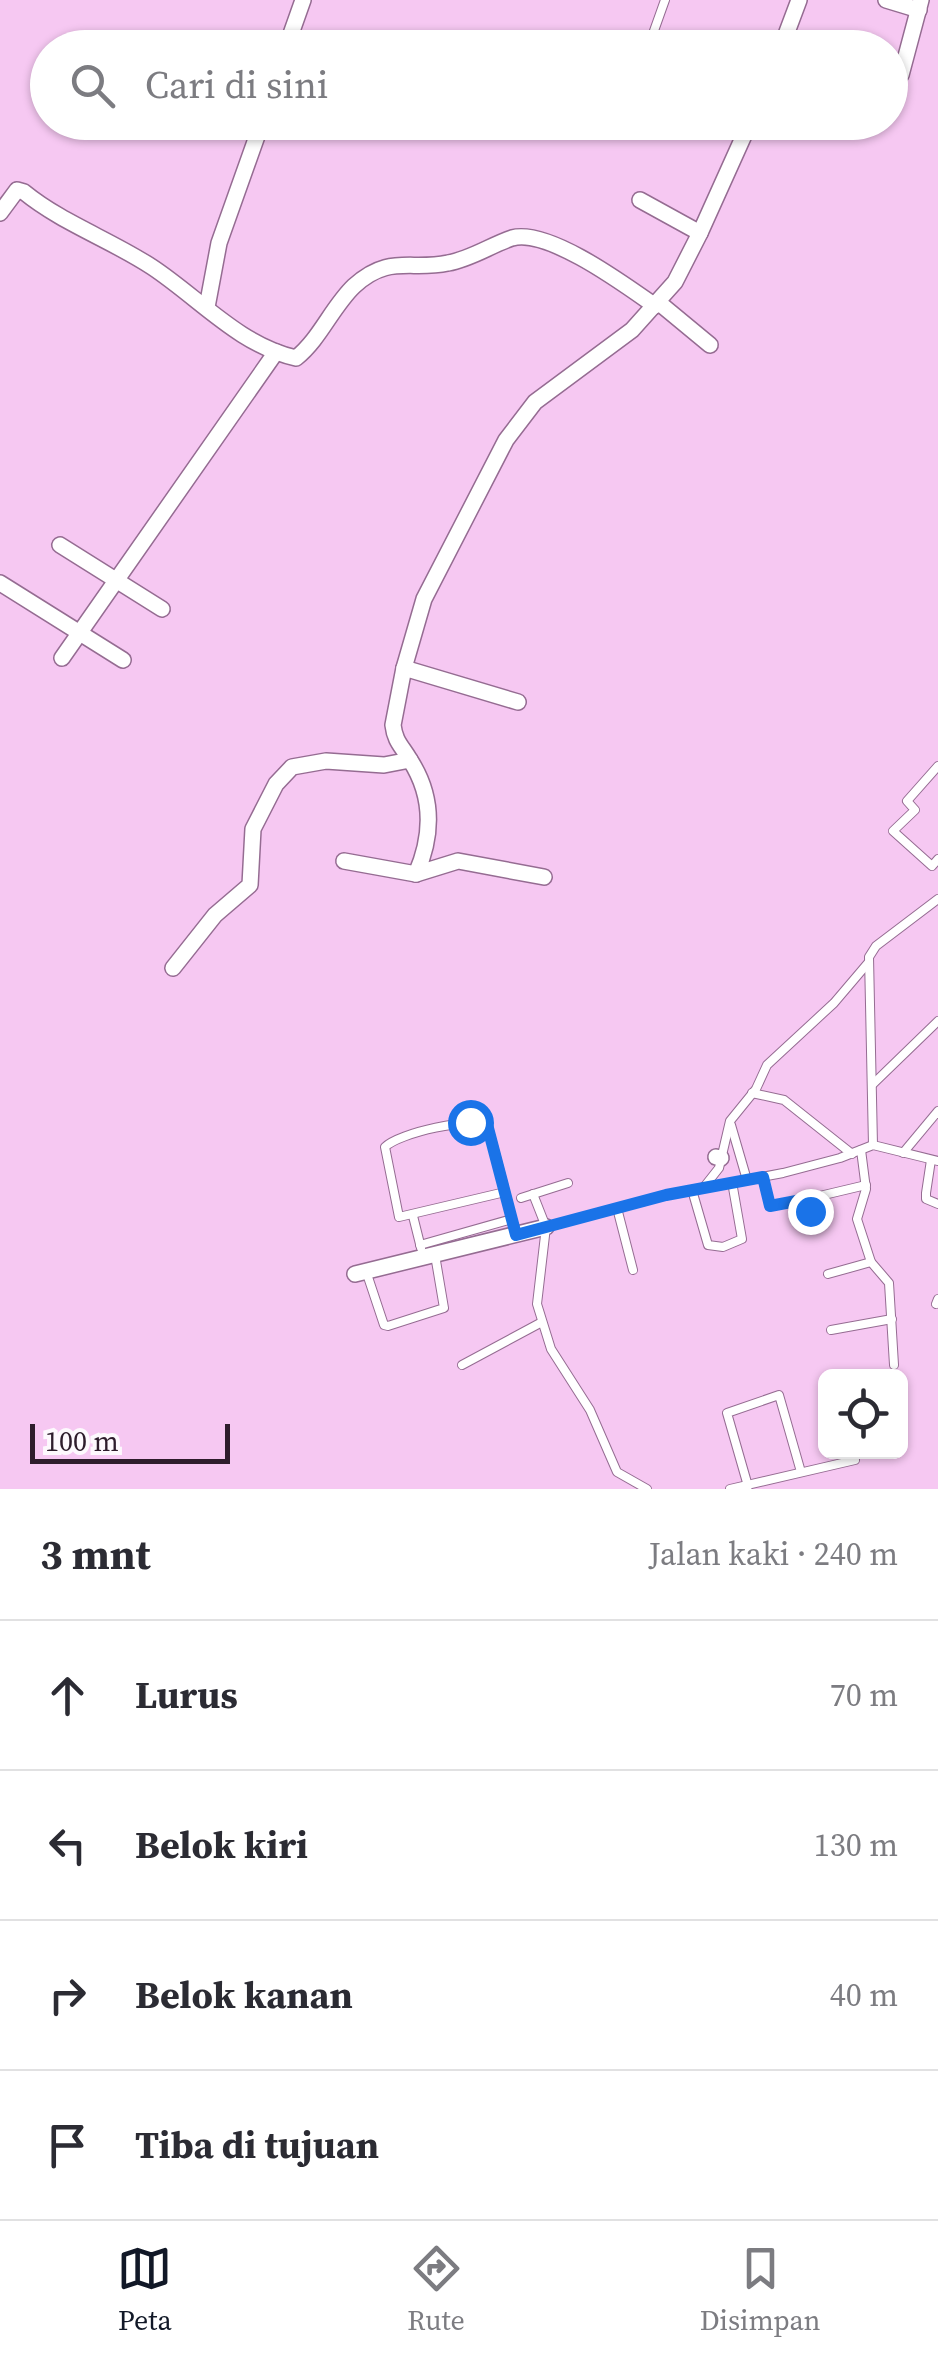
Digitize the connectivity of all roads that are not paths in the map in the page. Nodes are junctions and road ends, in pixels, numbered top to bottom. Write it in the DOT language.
graph roads {
  1 [pos="302,0"];
  2 [pos="664,0"];
  3 [pos="798,0"];
  4 [pos="886,0"];
  5 [pos="920,5"];
  6 [pos="292,30"];
  7 [pos="653,30"];
  8 [pos="787,30"];
  9 [pos="908,49"];
  10 [pos="256,140"];
  11 [pos="742,140"];
  12 [pos="640,200"];
  13 [pos="0,212"];
  14 [pos="700,234"];
  15 [pos="656,304"];
  16 [pos="207,307"];
  17 [pos="710,344"];
  18 [pos="276,352"];
  19 [pos="60,544"];
  20 [pos="116,580"];
  21 [pos="0,583"];
  22 [pos="162,609"];
  23 [pos="80,632"];
  24 [pos="62,658"];
  25 [pos="122,660"];
  26 [pos="404,668"];
  27 [pos="518,702"];
  28 [pos="410,760"];
  29 [pos="938,766"];
  30 [pos="938,859"];
  31 [pos="344,861"];
  32 [pos="416,874"];
  33 [pos="544,877"];
  34 [pos="936,905"];
  35 [pos="868,963"];
  36 [pos="174,968"];
  37 [pos="938,1021"];
  38 [pos="873,1084"];
  39 [pos="752,1093"];
  40 [pos="938,1111"];
  41 [pos="730,1121"];
  42 [pos="873,1145"];
  43 [pos="856,1152"];
  44 [pos="903,1153"];
  45 [pos="934,1160"];
  46 [pos="763,1177"];
  47 [pos="747,1180"];
  48 [pos="732,1182"];
  49 [pos="568,1183"];
  50 [pos="866,1185"];
  51 [pos="704,1187"];
  52 [pos="692,1190"];
  53 [pos="505,1192"];
  54 [pos="533,1194"];
  55 [pos="521,1198"];
  56 [pos="807,1199"];
  57 [pos="938,1204"];
  58 [pos="617,1208"];
  59 [pos="413,1216"];
  60 [pos="814,1226"];
  61 [pos="514,1227"];
  62 [pos="546,1228"];
  63 [pos="426,1252"];
  64 [pos="871,1262"];
  65 [pos="634,1270"];
  66 [pos="360,1273"];
  67 [pos="828,1274"];
  68 [pos="892,1319"];
  69 [pos="542,1322"];
  70 [pos="830,1330"];
  71 [pos="894,1364"];
  72 [pos="462,1366"];
  73 [pos="855,1460"];
  74 [pos="801,1472"];
  75 [pos="748,1486"];
  76 [pos="647,1489"];
  77 [pos="730,1489"];
  1 -- 6 [label="street"];
  2 -- 7 [label="lane"];
  3 -- 8 [label="street"];
  4 -- 5 [label="street"];
  5 -- 9 [label="street"];
  10 -- 16 [label="street"];
  11 -- 14 [label="street"];
  12 -- 14 [label="street"];
  13 -- 16 [label="street"];
  14 -- 15 [label="street"];
  15 -- 17 [label="street"];
  15 -- 18 [label="street"];
  15 -- 26 [label="street"];
  16 -- 18 [label="street"];
  18 -- 20 [label="street"];
  19 -- 20 [label="street"];
  20 -- 22 [label="street"];
  20 -- 23 [label="street"];
  21 -- 23 [label="street"];
  23 -- 24 [label="street"];
  23 -- 25 [label="street"];
  26 -- 27 [label="street"];
  26 -- 28 [label="street"];
  28 -- 32 [label="street"];
  28 -- 36 [label="street"];
  29 -- 30 [label="lane"];
  31 -- 32 [label="street"];
  32 -- 33 [label="street"];
  34 -- 35 [label="lane"];
  35 -- 38 [label="lane"];
  35 -- 39 [label="lane"];
  37 -- 38 [label="lane"];
  38 -- 42 [label="lane"];
  39 -- 41 [label="lane"];
  39 -- 43 [label="lane"];
  40 -- 44 [label="lane"];
  41 -- 47 [label="lane"];
  41 -- 51 [label="lane"];
  42 -- 43 [label="lane"];
  42 -- 44 [label="lane"];
  43 -- 46 [label="lane"];
  43 -- 50 [label="lane"];
  44 -- 45 [label="lane"];
  45 -- 57 [label="lane"];
  46 -- 47 [label="lane"];
  46 -- 56 [label="lane"];
  47 -- 48 [label="lane"];
  48 -- 51 [label="lane"];
  48 -- 52 [label="lane"];
  49 -- 54 [label="lane"];
  50 -- 56 [label="lane"];
  50 -- 64 [label="lane"];
  51 -- 52 [label="lane"];
  52 -- 58 [label="lane"];
  53 -- 59 [label="lane"];
  53 -- 59 [label="lane"];
  53 -- 61 [label="lane"];
  54 -- 55 [label="lane"];
  54 -- 62 [label="lane"];
  56 -- 60 [label="lane"];
  58 -- 62 [label="lane"];
  58 -- 65 [label="lane"];
  59 -- 63 [label="lane"];
  61 -- 62 [label="street"];
  61 -- 63 [label="street"];
  62 -- 69 [label="lane"];
  63 -- 66 [label="street"];
  63 -- 66 [label="lane"];
  64 -- 67 [label="lane"];
  64 -- 68 [label="lane"];
  68 -- 70 [label="lane"];
  68 -- 71 [label="lane"];
  69 -- 72 [label="lane"];
  69 -- 76 [label="lane"];
  73 -- 74 [label="lane"];
  74 -- 75 [label="lane"];
  74 -- 75 [label="lane"];
  75 -- 77 [label="lane"];
}
